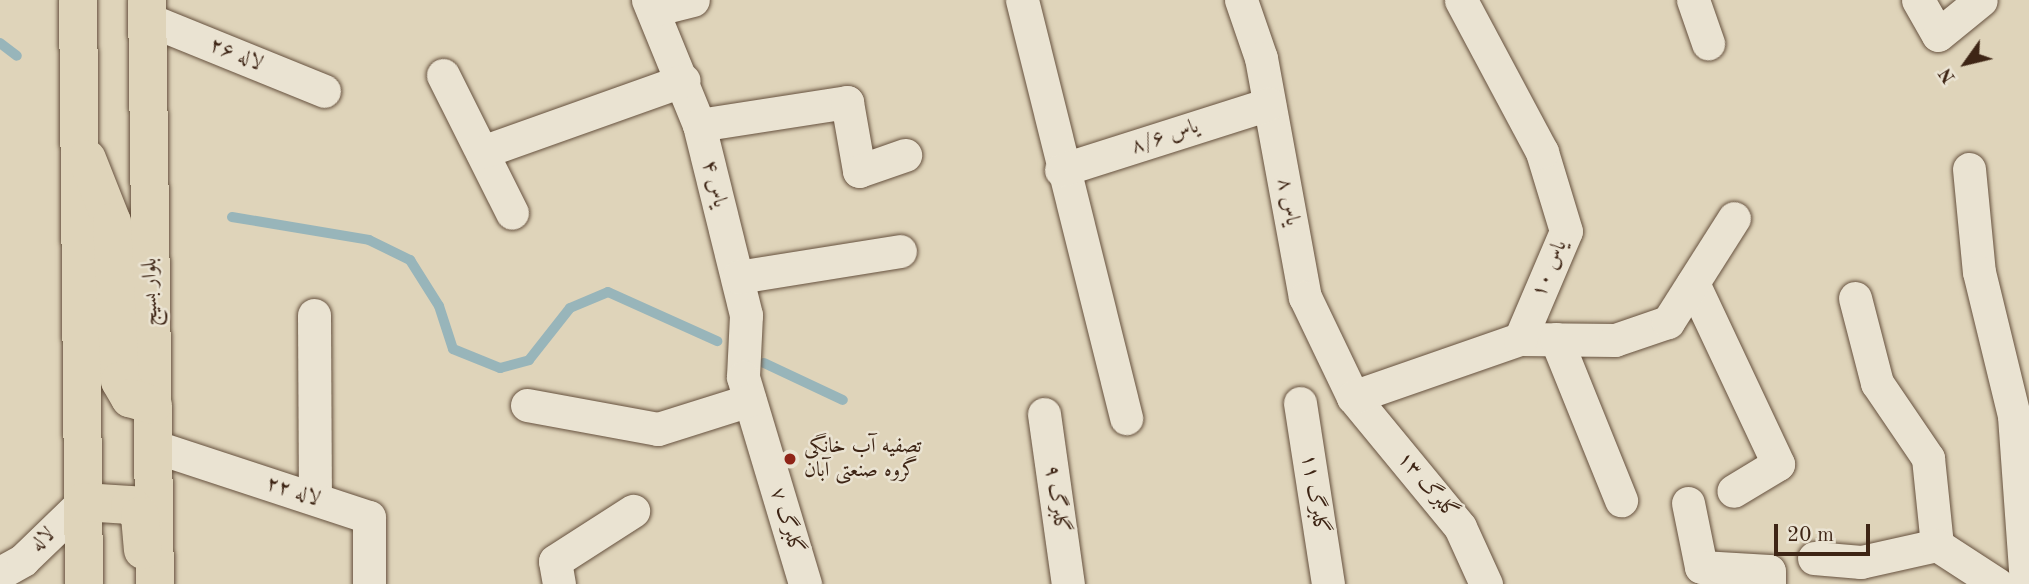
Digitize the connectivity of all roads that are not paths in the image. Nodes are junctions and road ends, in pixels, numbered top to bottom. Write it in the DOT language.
graph roads {
  1 [pos="78,0"];
  2 [pos="693,0"];
  3 [pos="1022,0"];
  4 [pos="1241,0"];
  5 [pos="1461,0"];
  6 [pos="1693,0"];
  7 [pos="1918,0"];
  8 [pos="1981,0"];
  9 [pos="650,5"];
  10 [pos="147,10"];
  11 [pos="1708,43"];
  12 [pos="443,75"];
  13 [pos="684,80"];
  14 [pos="324,91"];
  15 [pos="1269,104"];
  16 [pos="699,125"];
  17 [pos="79,137"];
  18 [pos="482,152"];
  19 [pos="905,155"];
  20 [pos="1969,169"];
  21 [pos="1061,170"];
  22 [pos="512,213"];
  23 [pos="1734,218"];
  24 [pos="900,251"];
  25 [pos="738,277"];
  26 [pos="1693,283"];
  27 [pos="1855,298"];
  28 [pos="314,315"];
  29 [pos="1520,339"];
  30 [pos="1556,340"];
  31 [pos="747,388"];
  32 [pos="1353,397"];
  33 [pos="1300,403"];
  34 [pos="152,405"];
  35 [pos="527,405"];
  36 [pos="1044,414"];
  37 [pos="1126,418"];
  38 [pos="153,446"];
  39 [pos="1733,491"];
  40 [pos="315,498"];
  41 [pos="1621,500"];
  42 [pos="83,502"];
  43 [pos="1688,503"];
  44 [pos="633,511"];
  45 [pos="1937,545"];
  46 [pos="1814,558"];
  47 [pos="0,573"];
  48 [pos="557,573"];
  49 [pos="84,584"];
  50 [pos="143,584"];
  51 [pos="155,584"];
  52 [pos="369,584"];
  53 [pos="805,584"];
  54 [pos="1068,584"];
  55 [pos="1328,584"];
  56 [pos="1486,584"];
  57 [pos="1769,584"];
  58 [pos="1997,584"];
  59 [pos="2026,584"];
  1 -- 17 [label="main road"];
  2 -- 9 [label="street"];
  3 -- 21 [label="street"];
  4 -- 15 [label="street, یاس ۸"];
  5 -- 29 [label="street, یاس ۱۰"];
  6 -- 11 [label="street"];
  7 -- 8 [label="street"];
  9 -- 13 [label="street, یاس ۴"];
  10 -- 14 [label="street, لاله ۲۶"];
  10 -- 34 [label="main road, بلوار بسیج"];
  12 -- 18 [label="street"];
  13 -- 16 [label="street, یاس ۴"];
  13 -- 18 [label="street"];
  15 -- 21 [label="street, یاس ۸/۶"];
  15 -- 32 [label="street, یاس ۸"];
  16 -- 19 [label="street"];
  16 -- 25 [label="street, یاس ۴"];
  17 -- 34 [label="main road"];
  17 -- 42 [label="main road"];
  18 -- 22 [label="street"];
  20 -- 59 [label="street"];
  21 -- 37 [label="street"];
  23 -- 26 [label="street"];
  24 -- 25 [label="street"];
  25 -- 31 [label="street, یاس ۴"];
  26 -- 30 [label="street"];
  26 -- 39 [label="street"];
  27 -- 45 [label="street"];
  28 -- 40 [label="street"];
  29 -- 30 [label="street"];
  29 -- 32 [label="street"];
  30 -- 41 [label="street"];
  31 -- 35 [label="street"];
  31 -- 53 [label="street, گلبرگ ۷"];
  32 -- 56 [label="street, گلبرگ ۱۳"];
  33 -- 55 [label="street, گلبرگ ۱۱"];
  34 -- 38 [label="main road, بلوار بسیج"];
  36 -- 54 [label="street, گلبرگ ۹"];
  38 -- 40 [label="street, لاله ۲۲"];
  38 -- 51 [label="main road, بلوار بسیج"];
  40 -- 52 [label="street, لاله ۲۲"];
  42 -- 47 [label="street, لاله"];
  42 -- 49 [label="main road"];
  42 -- 50 [label="main road"];
  43 -- 57 [label="street"];
  44 -- 48 [label="street"];
  45 -- 46 [label="street"];
  45 -- 58 [label="street"];
}
